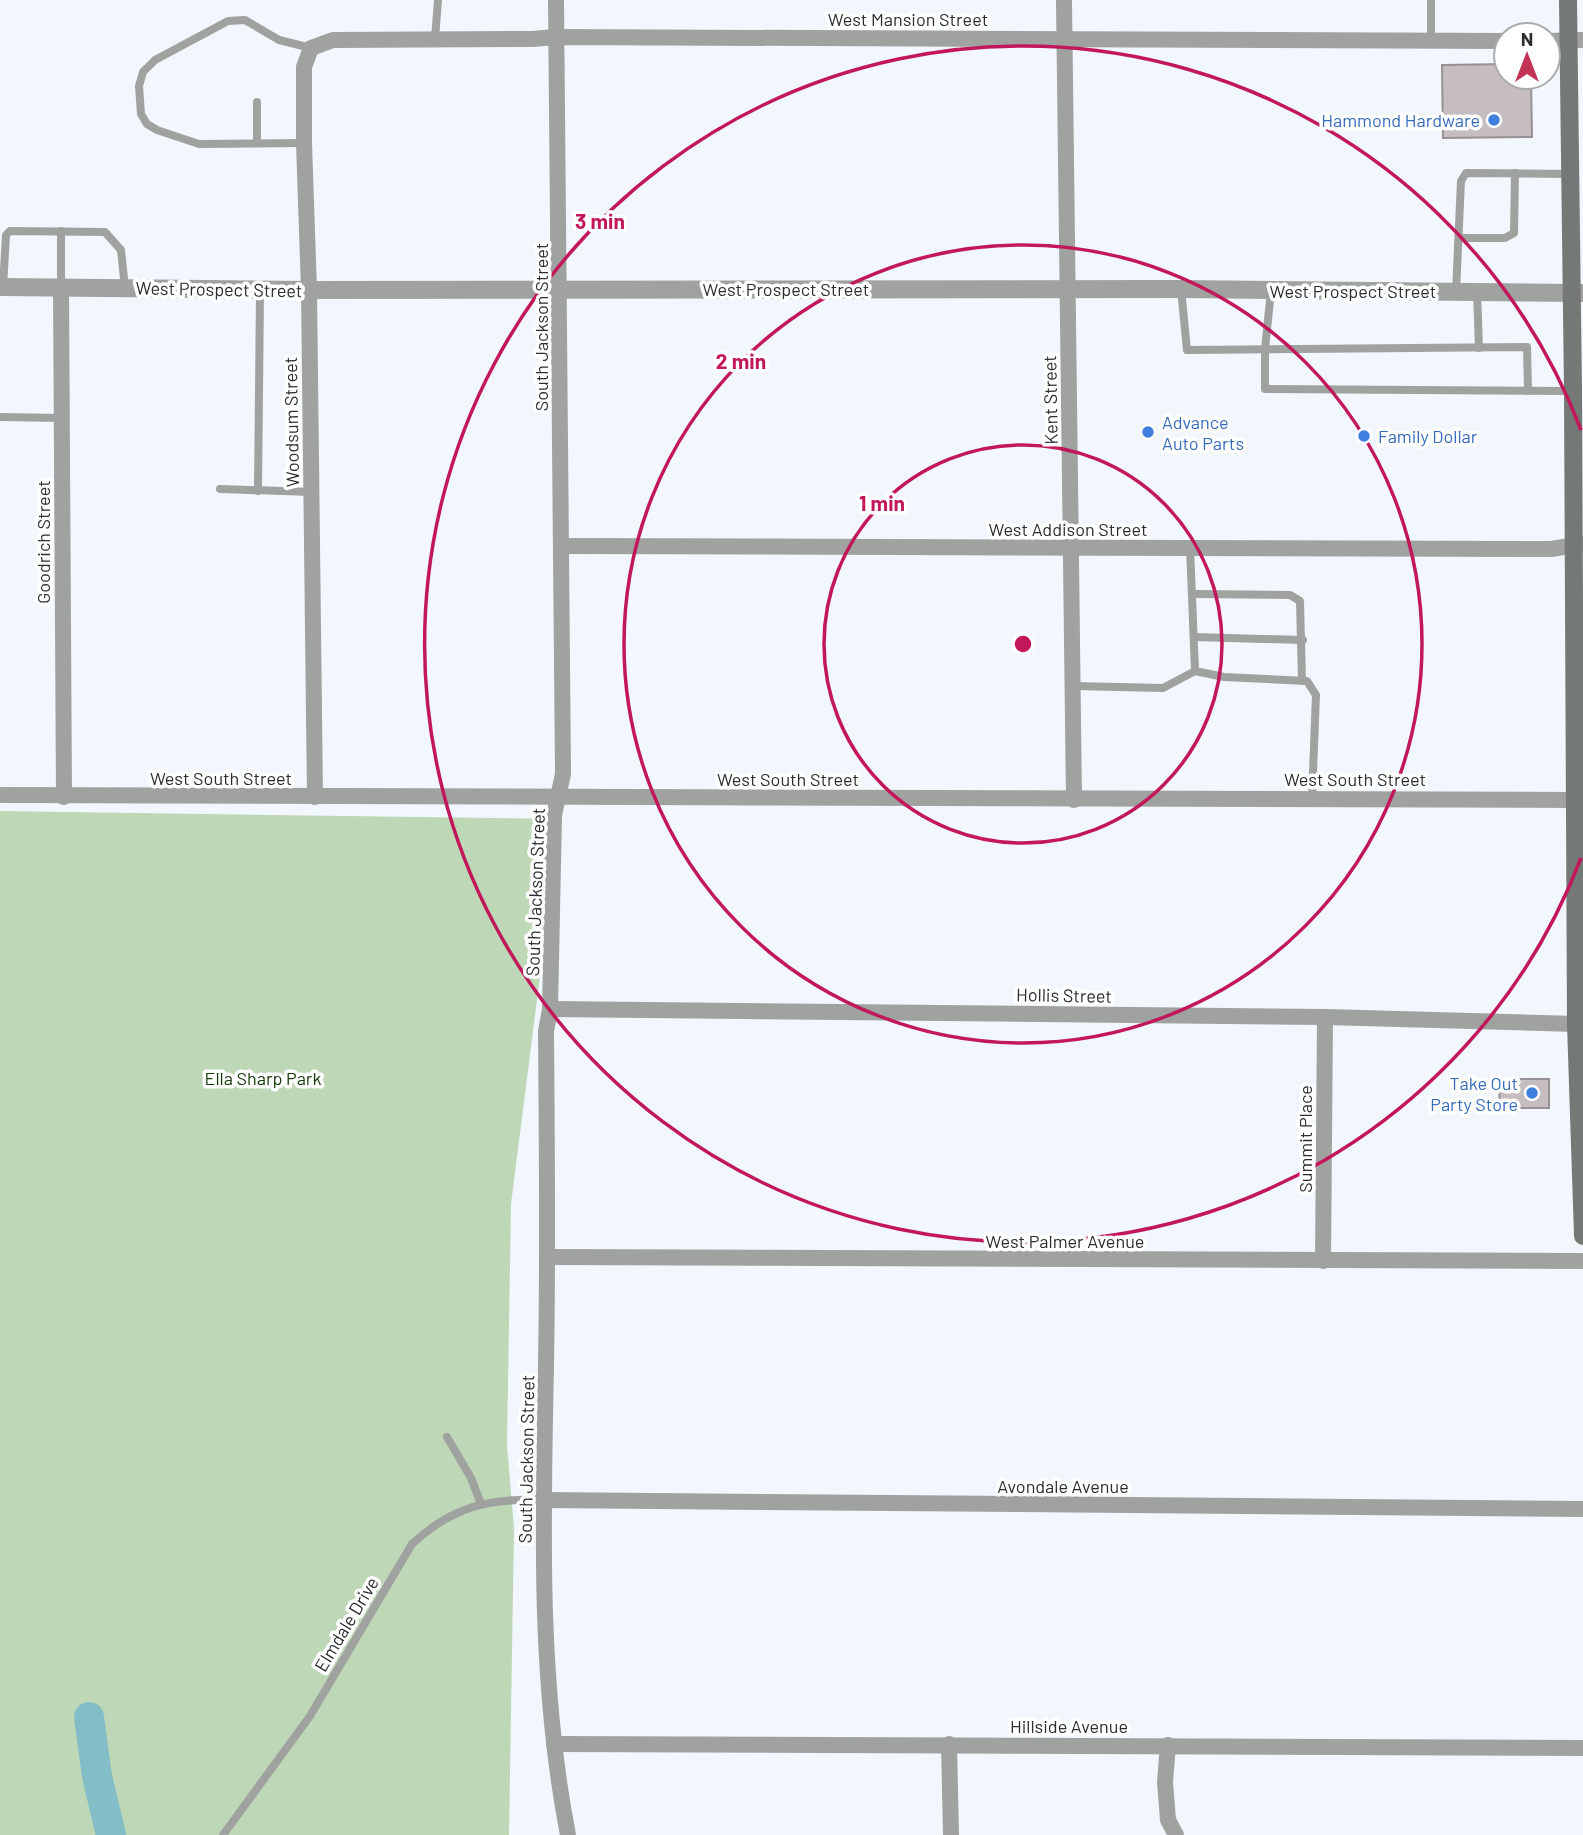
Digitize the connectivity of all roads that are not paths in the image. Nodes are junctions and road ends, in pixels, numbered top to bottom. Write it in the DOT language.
graph roads {
  1 [pos="439,0"];
  2 [pos="556,0"];
  3 [pos="1064,0"];
  4 [pos="1432,0"];
  5 [pos="1568,0"];
  6 [pos="556,37"];
  7 [pos="435,39"];
  8 [pos="1064,39"];
  9 [pos="1492,41"];
  10 [pos="1576,41"];
  11 [pos="1431,42"];
  12 [pos="311,48"];
  13 [pos="257,102"];
  14 [pos="257,142"];
  15 [pos="304,144"];
  16 [pos="1515,173"];
  17 [pos="1571,174"];
  18 [pos="61,231"];
  19 [pos="1459,238"];
  20 [pos="1,288"];
  21 [pos="61,288"];
  22 [pos="125,288"];
  23 [pos="560,288"];
  24 [pos="260,289"];
  25 [pos="1181,289"];
  26 [pos="309,290"];
  27 [pos="1067,290"];
  28 [pos="1270,291"];
  29 [pos="1456,292"];
  30 [pos="1477,292"];
  31 [pos="1577,293"];
  32 [pos="1479,348"];
  33 [pos="1265,349"];
  34 [pos="1528,391"];
  35 [pos="1577,396"];
  36 [pos="0,417"];
  37 [pos="62,418"];
  38 [pos="220,489"];
  39 [pos="258,491"];
  40 [pos="312,492"];
  41 [pos="1579,545"];
  42 [pos="561,546"];
  43 [pos="1190,548"];
  44 [pos="1072,549"];
  45 [pos="1192,594"];
  46 [pos="1194,637"];
  47 [pos="1303,640"];
  48 [pos="1195,671"];
  49 [pos="1302,681"];
  50 [pos="1073,686"];
  51 [pos="0,795"];
  52 [pos="64,797"];
  53 [pos="315,797"];
  54 [pos="558,797"];
  55 [pos="1312,798"];
  56 [pos="1074,800"];
  57 [pos="1580,800"];
  58 [pos="550,1009"];
  59 [pos="1325,1017"];
  60 [pos="1576,1024"];
  61 [pos="1580,1080"];
  62 [pos="1583,1236"];
  63 [pos="548,1258"];
  64 [pos="1323,1261"];
  65 [pos="1583,1261"];
  66 [pos="447,1437"];
  67 [pos="542,1500"];
  68 [pos="481,1504"];
  69 [pos="1583,1509"];
  70 [pos="554,1744"];
  71 [pos="949,1744"];
  72 [pos="1168,1745"];
  73 [pos="1583,1748"];
  74 [pos="223,1835"];
  75 [pos="568,1835"];
  76 [pos="951,1835"];
  77 [pos="1176,1835"];
  1 -- 7 [label="lane"];
  2 -- 6 [label="street, South Jackson Street"];
  3 -- 8 [label="street, Kent Street"];
  4 -- 11 [label="lane"];
  5 -- 10 [label="main road"];
  6 -- 7 [label="street, West Mansion Street"];
  6 -- 8 [label="street, West Mansion Street"];
  6 -- 23 [label="street, South Jackson Street"];
  7 -- 12 [label="street, West Mansion Street"];
  8 -- 11 [label="street, West Mansion Street"];
  8 -- 27 [label="street, Kent Street"];
  9 -- 11 [label="street, West Mansion Street"];
  10 -- 17 [label="main road"];
  12 -- 14 [label="lane"];
  12 -- 15 [label="street, Woodsum Street"];
  13 -- 14 [label="lane"];
  14 -- 15 [label="lane"];
  15 -- 26 [label="street, Woodsum Street"];
  16 -- 17 [label="lane"];
  16 -- 19 [label="lane"];
  16 -- 19 [label="lane"];
  17 -- 31 [label="main road"];
  18 -- 20 [label="lane"];
  18 -- 21 [label="lane"];
  18 -- 22 [label="lane"];
  19 -- 29 [label="lane"];
  20 -- 21 [label="street, West Prospect Street"];
  21 -- 22 [label="street, West Prospect Street"];
  21 -- 37 [label="street, Goodrich Street"];
  22 -- 24 [label="street, West Prospect Street"];
  23 -- 26 [label="street, West Prospect Street"];
  23 -- 27 [label="street, West Prospect Street"];
  23 -- 42 [label="street, South Jackson Street"];
  24 -- 26 [label="street, West Prospect Street"];
  24 -- 39 [label="lane"];
  25 -- 27 [label="street, West Prospect Street"];
  25 -- 28 [label="street, West Prospect Street"];
  25 -- 33 [label="lane"];
  26 -- 40 [label="street, Woodsum Street"];
  27 -- 44 [label="street, Kent Street"];
  28 -- 29 [label="street, West Prospect Street"];
  28 -- 33 [label="lane"];
  29 -- 30 [label="street, West Prospect Street"];
  30 -- 31 [label="street, West Prospect Street"];
  30 -- 32 [label="lane"];
  31 -- 35 [label="main road"];
  32 -- 33 [label="lane"];
  32 -- 34 [label="lane"];
  33 -- 34 [label="lane"];
  34 -- 35 [label="lane"];
  35 -- 41 [label="main road"];
  36 -- 37 [label="lane"];
  37 -- 52 [label="street, Goodrich Street"];
  38 -- 39 [label="lane"];
  39 -- 40 [label="lane"];
  40 -- 53 [label="street, Woodsum Street"];
  41 -- 43 [label="street, West Addison Street"];
  41 -- 57 [label="main road"];
  42 -- 44 [label="street, West Addison Street"];
  42 -- 54 [label="street, South Jackson Street"];
  43 -- 44 [label="street, West Addison Street"];
  43 -- 45 [label="lane"];
  44 -- 50 [label="street, Kent Street"];
  45 -- 46 [label="lane"];
  45 -- 47 [label="lane"];
  46 -- 47 [label="lane"];
  46 -- 48 [label="lane"];
  47 -- 49 [label="lane"];
  48 -- 49 [label="lane"];
  48 -- 50 [label="lane"];
  49 -- 55 [label="lane"];
  50 -- 56 [label="street, Kent Street"];
  51 -- 52 [label="street, West South Street"];
  52 -- 53 [label="street, West South Street"];
  53 -- 54 [label="street, West South Street"];
  54 -- 56 [label="street, West South Street"];
  54 -- 58 [label="street, South Jackson Street"];
  55 -- 56 [label="street, West South Street"];
  55 -- 57 [label="street, West South Street"];
  57 -- 60 [label="main road"];
  58 -- 59 [label="street, Hollis Street"];
  58 -- 63 [label="street, South Jackson Street"];
  59 -- 60 [label="street, Hollis Street"];
  59 -- 64 [label="street, Summit Place"];
  60 -- 61 [label="main road"];
  61 -- 62 [label="main road"];
  63 -- 64 [label="street, West Palmer Avenue"];
  63 -- 67 [label="street, South Jackson Street"];
  64 -- 65 [label="street, West Palmer Avenue"];
  66 -- 68 [label="lane"];
  67 -- 68 [label="lane, Elmdale Drive"];
  67 -- 69 [label="street, Avondale Avenue"];
  67 -- 70 [label="street, South Jackson Street"];
  68 -- 74 [label="lane, Elmdale Drive"];
  70 -- 71 [label="street, Hillside Avenue"];
  70 -- 75 [label="street, South Jackson Street"];
  71 -- 72 [label="street, Hillside Avenue"];
  71 -- 76 [label="street"];
  72 -- 73 [label="street, Hillside Avenue"];
  72 -- 77 [label="street"];
}
